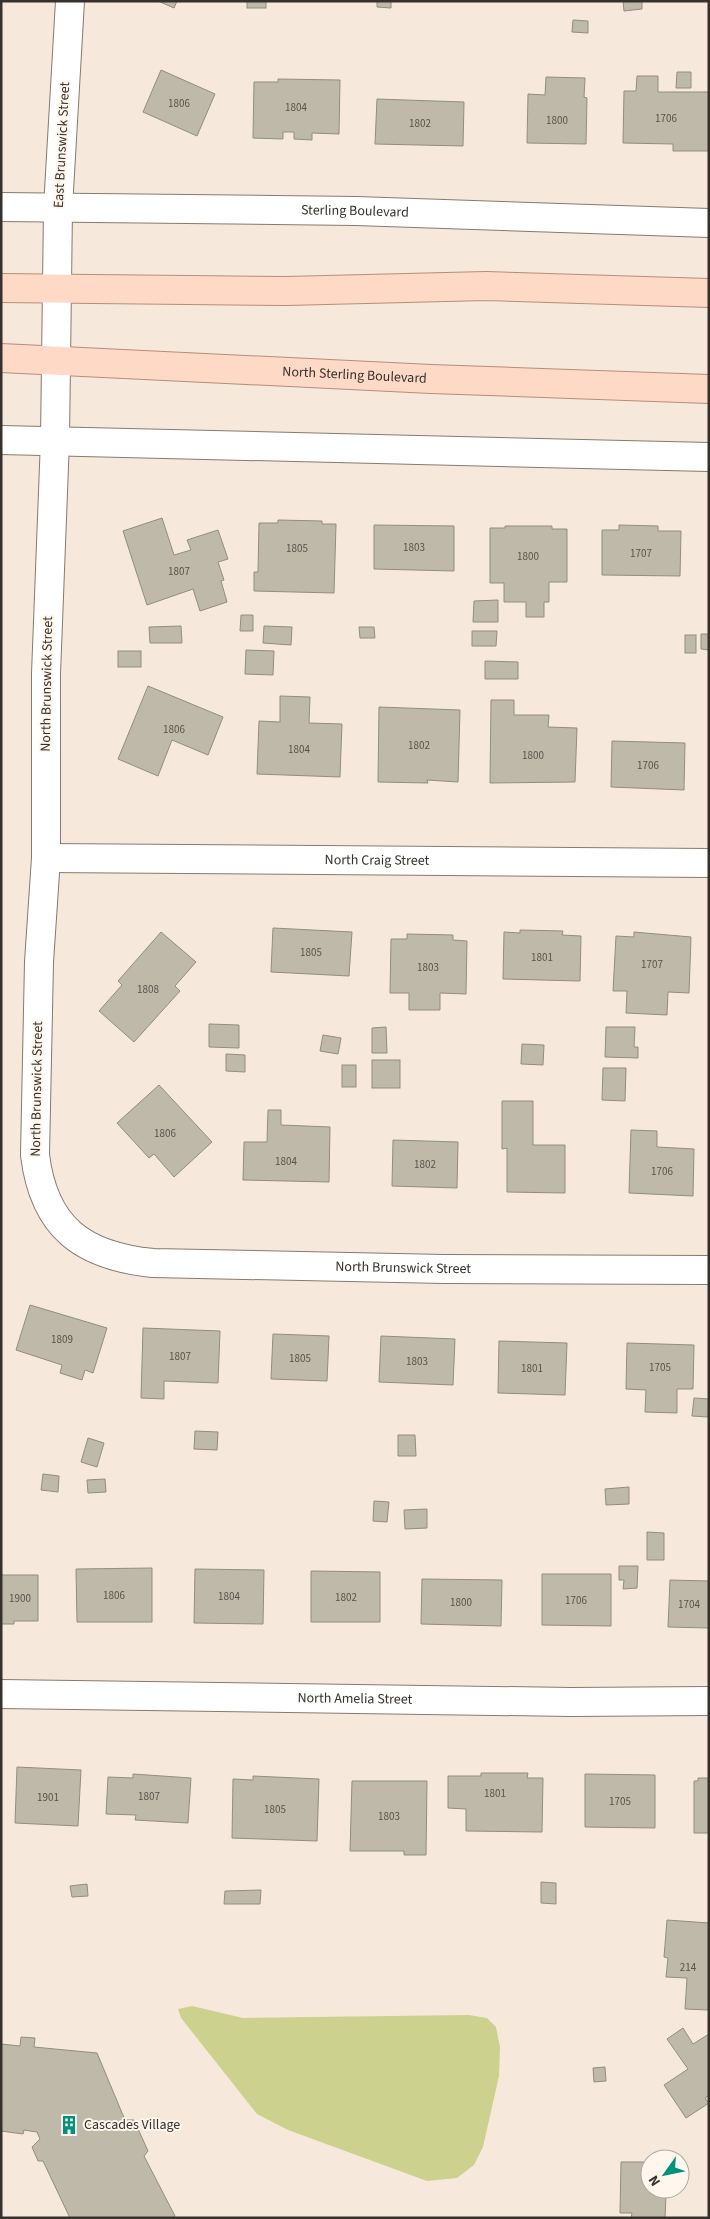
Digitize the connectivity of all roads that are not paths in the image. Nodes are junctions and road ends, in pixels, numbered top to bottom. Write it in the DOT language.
graph roads {
  1 [pos="70,1"];
  2 [pos="1,207"];
  3 [pos="58,208"];
  4 [pos="709,223"];
  5 [pos="1,288"];
  6 [pos="58,290"];
  7 [pos="709,292"];
  8 [pos="1,358"];
  9 [pos="56,360"];
  10 [pos="709,389"];
  11 [pos="1,440"];
  12 [pos="55,440"];
  13 [pos="709,457"];
  14 [pos="46,858"];
  15 [pos="709,863"];
  16 [pos="709,1270"];
  17 [pos="1,1694"];
  18 [pos="709,1701"];
  1 -- 3 [label="street, East Brunswick Street"];
  2 -- 3 [label="street, Sterling Boulevard"];
  3 -- 4 [label="street, Sterling Boulevard"];
  3 -- 6 [label="street, East Brunswick Street"];
  5 -- 6 [label="main road"];
  6 -- 7 [label="main road"];
  6 -- 9 [label="street, North Brunswick Street"];
  8 -- 9 [label="main road, North Sterling Boulevard"];
  9 -- 10 [label="main road, North Sterling Boulevard"];
  9 -- 12 [label="street, North Brunswick Street"];
  11 -- 12 [label="street"];
  12 -- 13 [label="street"];
  12 -- 14 [label="street, North Brunswick Street"];
  14 -- 15 [label="street, North Craig Street"];
  14 -- 16 [label="street, North Brunswick Street"];
  17 -- 18 [label="street, North Amelia Street"];
}
